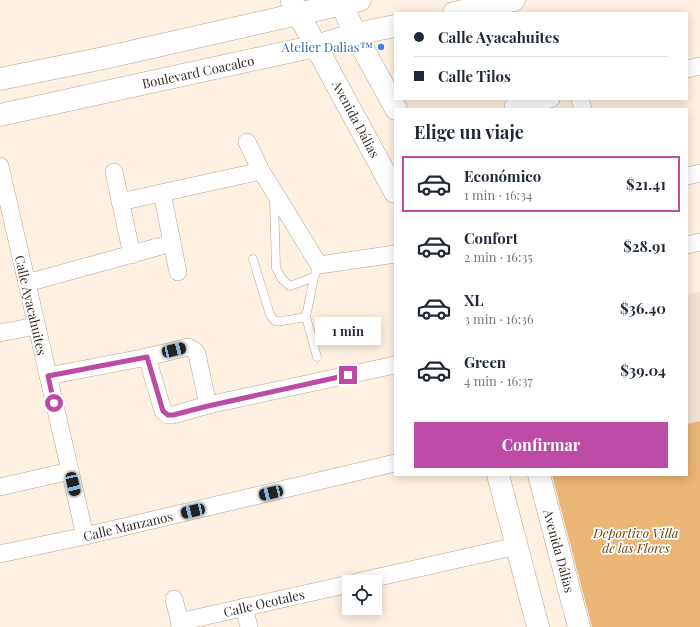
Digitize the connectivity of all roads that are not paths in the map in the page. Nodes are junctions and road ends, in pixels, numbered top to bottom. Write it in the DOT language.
graph roads {
  1 [pos="514,0"];
  2 [pos="347,1"];
  3 [pos="295,7"];
  4 [pos="459,12"];
  5 [pos="394,26"];
  6 [pos="356,34"];
  7 [pos="316,46"];
  8 [pos="700,66"];
  9 [pos="688,69"];
  10 [pos="0,79"];
  11 [pos="545,100"];
  12 [pos="513,105"];
  13 [pos="395,108"];
  14 [pos="0,115"];
  15 [pos="247,142"];
  16 [pos="0,166"];
  17 [pos="261,171"];
  18 [pos="114,172"];
  19 [pos="273,190"];
  20 [pos="394,190"];
  21 [pos="162,193"];
  22 [pos="120,202"];
  23 [pos="6,224"];
  24 [pos="700,242"];
  25 [pos="172,243"];
  26 [pos="688,245"];
  27 [pos="394,254"];
  28 [pos="132,255"];
  29 [pos="253,259"];
  30 [pos="316,271"];
  31 [pos="178,272"];
  32 [pos="27,283"];
  33 [pos="306,317"];
  34 [pos="36,326"];
  35 [pos="0,333"];
  36 [pos="317,356"];
  37 [pos="147,357"];
  38 [pos="394,365"];
  39 [pos="48,376"];
  40 [pos="208,406"];
  41 [pos="394,463"];
  42 [pos="70,471"];
  43 [pos="498,476"];
  44 [pos="539,476"];
  45 [pos="0,487"];
  46 [pos="85,536"];
  47 [pos="517,546"];
  48 [pos="0,554"];
  49 [pos="382,576"];
  50 [pos="342,586"];
  51 [pos="174,599"];
  52 [pos="244,607"];
  53 [pos="180,624"];
  54 [pos="249,627"];
  55 [pos="538,627"];
  56 [pos="579,627"];
  1 -- 4 [label="main road"];
  2 -- 3 [label="main road"];
  2 -- 6 [label="main road"];
  3 -- 7 [label="main road, Avenida Dálias"];
  3 -- 10 [label="main road"];
  5 -- 6 [label="main road, Boulevard Coacalco"];
  6 -- 7 [label="main road, Boulevard Coacalco"];
  6 -- 13 [label="main road"];
  7 -- 14 [label="main road, Boulevard Coacalco"];
  7 -- 20 [label="main road, Avenida Dálias"];
  8 -- 9 [label="street"];
  11 -- 12 [label="street"];
  15 -- 17 [label="street"];
  16 -- 23 [label="street, Calle Ayacahuites"];
  17 -- 19 [label="street"];
  17 -- 21 [label="street"];
  18 -- 22 [label="street"];
  19 -- 30 [label="street"];
  19 -- 30 [label="lane"];
  21 -- 22 [label="street"];
  21 -- 25 [label="street"];
  22 -- 28 [label="street"];
  23 -- 32 [label="street, Calle Ayacahuites"];
  24 -- 26 [label="street"];
  25 -- 28 [label="street"];
  25 -- 31 [label="street"];
  27 -- 30 [label="street"];
  28 -- 32 [label="street"];
  29 -- 33 [label="lane"];
  30 -- 33 [label="lane"];
  32 -- 34 [label="street, Calle Ayacahuites"];
  33 -- 36 [label="lane"];
  34 -- 35 [label="street"];
  34 -- 39 [label="street, Calle Ayacahuites"];
  37 -- 39 [label="street"];
  37 -- 40 [label="street"];
  37 -- 40 [label="street"];
  38 -- 40 [label="street"];
  39 -- 42 [label="street, Calle Ayacahuites"];
  41 -- 46 [label="street, Calle Manzanos"];
  42 -- 45 [label="street"];
  42 -- 46 [label="street, Calle Ayacahuites"];
  43 -- 47 [label="main road"];
  44 -- 56 [label="main road, Avenida Dálias"];
  46 -- 48 [label="street, Calle Manzanos"];
  47 -- 49 [label="street"];
  47 -- 55 [label="main road"];
  50 -- 52 [label="street, Calle Ocotales"];
  51 -- 53 [label="street, Calle Ocotales"];
  52 -- 53 [label="street, Calle Ocotales"];
  52 -- 54 [label="street"];
}
